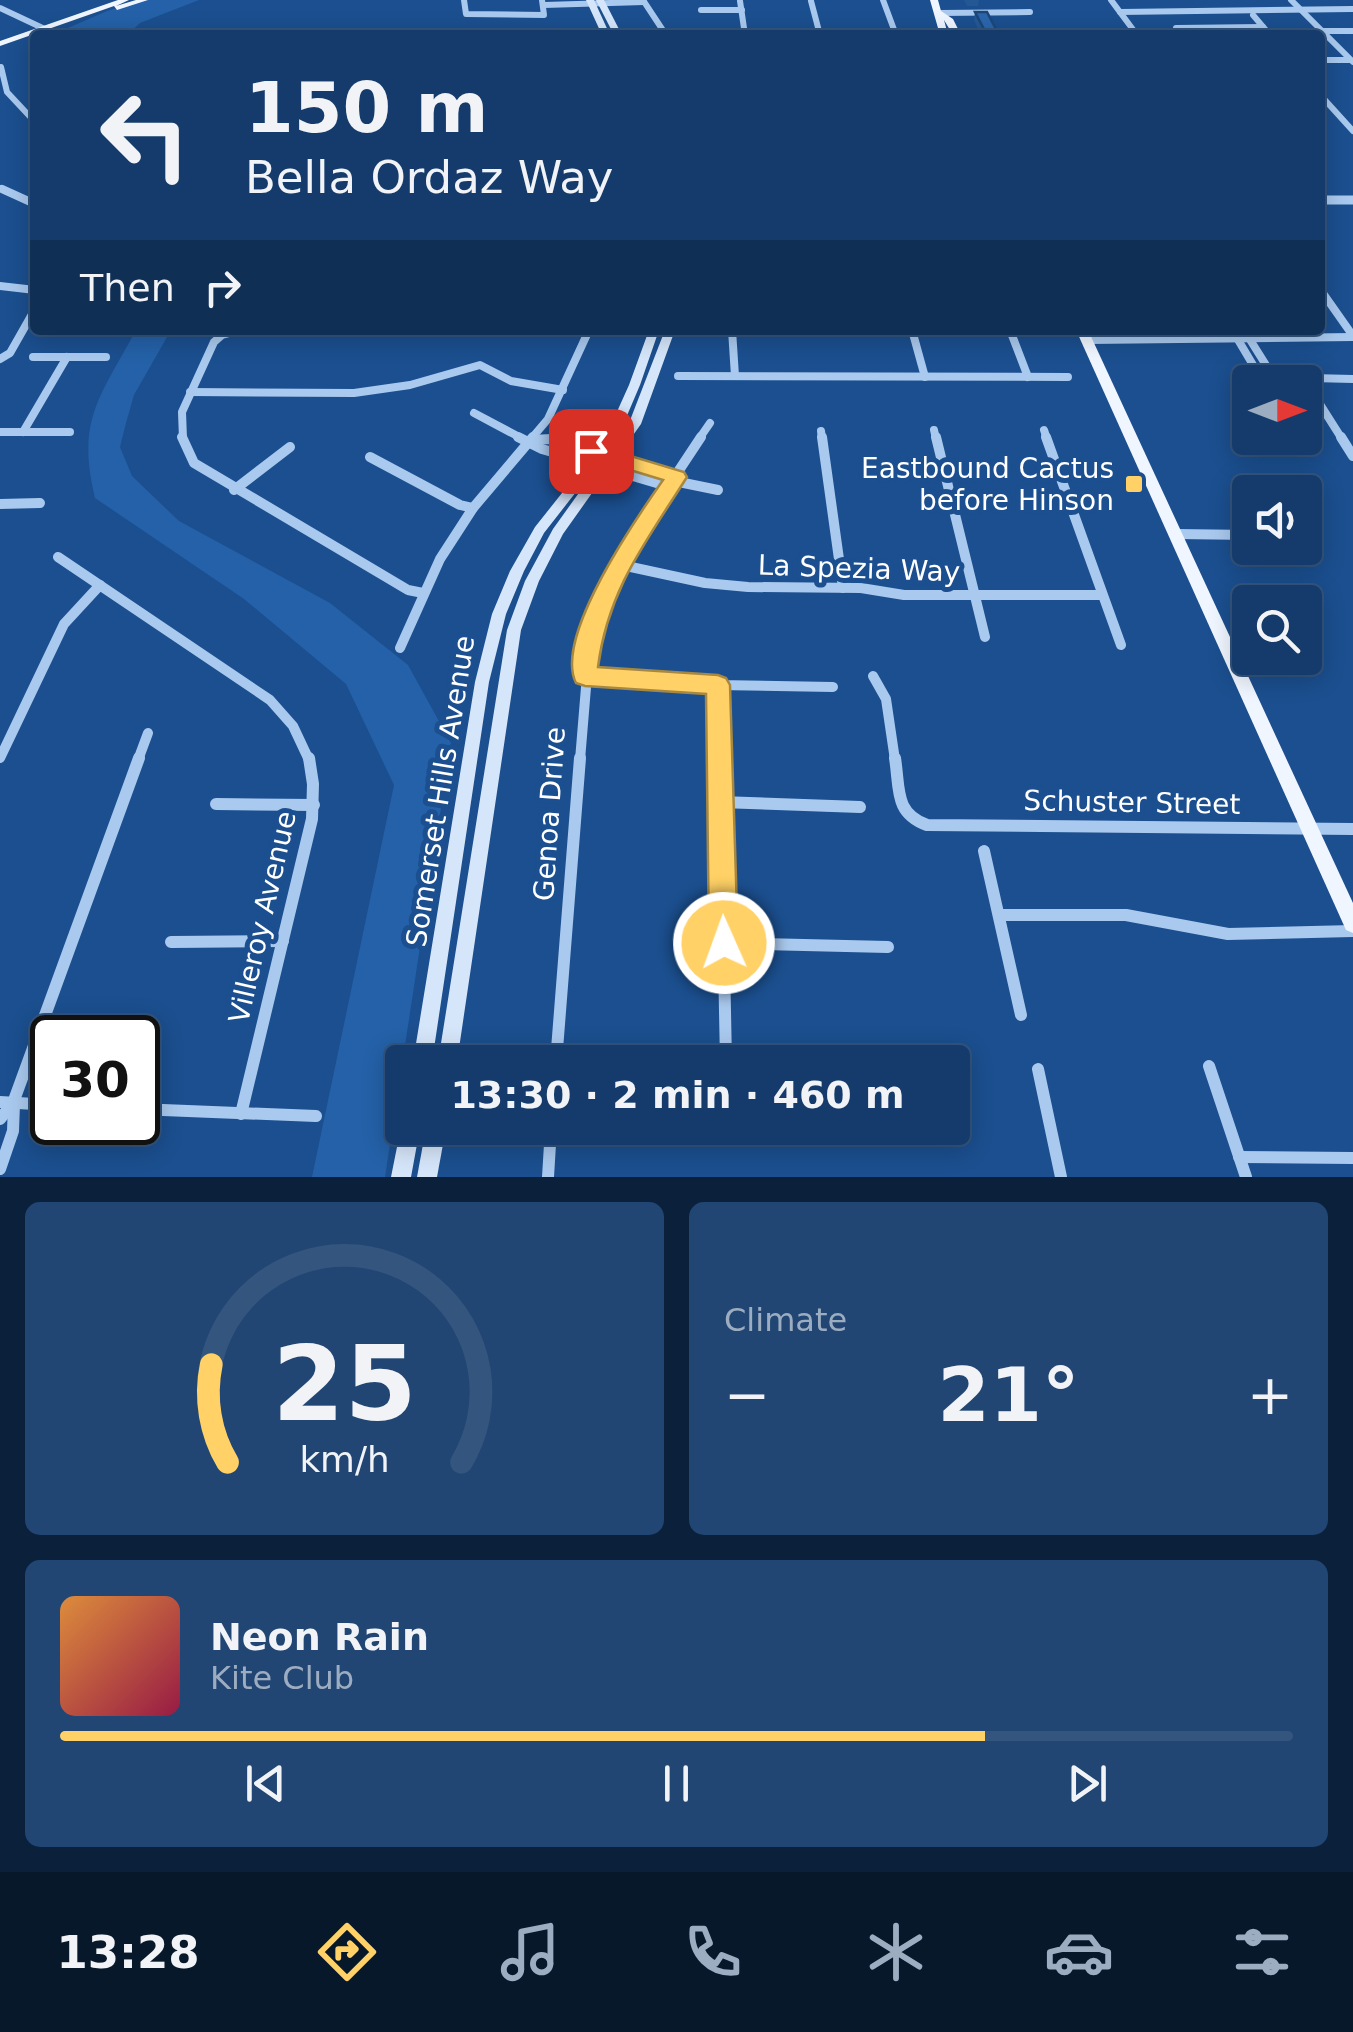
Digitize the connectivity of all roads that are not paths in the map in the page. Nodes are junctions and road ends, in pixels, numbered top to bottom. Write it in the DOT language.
graph roads {
  1 [pos="124,0"];
  2 [pos="144,0"];
  3 [pos="464,0"];
  4 [pos="622,0"];
  5 [pos="883,0"];
  6 [pos="934,0"];
  7 [pos="1111,0"];
  8 [pos="1290,0"];
  9 [pos="1331,0"];
  10 [pos="643,1"];
  11 [pos="811,1"];
  12 [pos="543,2"];
  13 [pos="596,2"];
  14 [pos="741,6"];
  15 [pos="0,8"];
  16 [pos="1353,8"];
  17 [pos="1340,9"];
  18 [pos="701,10"];
  19 [pos="1300,10"];
  20 [pos="1030,12"];
  21 [pos="1120,12"];
  22 [pos="940,13"];
  23 [pos="1252,15"];
  24 [pos="1169,18"];
  25 [pos="1263,27"];
  26 [pos="1176,28"];
  27 [pos="38,30"];
  28 [pos="46,30"];
  29 [pos="47,30"];
  30 [pos="604,30"];
  31 [pos="615,30"];
  32 [pos="663,30"];
  33 [pos="819,30"];
  34 [pos="894,30"];
  35 [pos="942,30"];
  36 [pos="955,30"];
  37 [pos="1133,30"];
  38 [pos="1266,30"];
  39 [pos="1320,30"];
  40 [pos="1353,32"];
  41 [pos="1325,33"];
  42 [pos="1325,35"];
  43 [pos="30,36"];
  44 [pos="0,47"];
  45 [pos="1325,58"];
  46 [pos="1350,59"];
  47 [pos="1,67"];
  48 [pos="3,90"];
  49 [pos="1325,101"];
  50 [pos="30,118"];
  51 [pos="1351,126"];
  52 [pos="0,188"];
  53 [pos="1325,200"];
  54 [pos="1353,200"];
  55 [pos="30,202"];
  56 [pos="0,286"];
  57 [pos="30,289"];
  58 [pos="1325,297"];
  59 [pos="30,318"];
  60 [pos="222,335"];
  61 [pos="583,335"];
  62 [pos="652,335"];
  63 [pos="668,335"];
  64 [pos="732,335"];
  65 [pos="913,335"];
  66 [pos="1012,335"];
  67 [pos="1084,335"];
  68 [pos="1353,337"];
  69 [pos="1237,338"];
  70 [pos="1250,338"];
  71 [pos="32,356"];
  72 [pos="67,357"];
  73 [pos="106,357"];
  74 [pos="1,359"];
  75 [pos="1253,365"];
  76 [pos="1265,365"];
  77 [pos="678,376"];
  78 [pos="735,376"];
  79 [pos="925,377"];
  80 [pos="1028,377"];
  81 [pos="1068,377"];
  82 [pos="1322,379"];
  83 [pos="1353,379"];
  84 [pos="563,390"];
  85 [pos="190,392"];
  86 [pos="1322,407"];
  87 [pos="474,413"];
  88 [pos="710,423"];
  89 [pos="934,430"];
  90 [pos="1044,430"];
  91 [pos="822,431"];
  92 [pos="0,432"];
  93 [pos="23,432"];
  94 [pos="70,432"];
  95 [pos="532,440"];
  96 [pos="290,447"];
  97 [pos="370,456"];
  98 [pos="1353,456"];
  99 [pos="603,461"];
  100 [pos="674,482"];
  101 [pos="234,490"];
  102 [pos="718,490"];
  103 [pos="0,504"];
  104 [pos="40,504"];
  105 [pos="473,508"];
  106 [pos="1177,534"];
  107 [pos="1232,535"];
  108 [pos="58,557"];
  109 [pos="618,564"];
  110 [pos="100,585"];
  111 [pos="844,588"];
  112 [pos="422,593"];
  113 [pos="973,595"];
  114 [pos="1101,595"];
  115 [pos="985,637"];
  116 [pos="1121,645"];
  117 [pos="400,648"];
  118 [pos="585,676"];
  119 [pos="872,676"];
  120 [pos="718,685"];
  121 [pos="833,687"];
  122 [pos="148,733"];
  123 [pos="0,758"];
  124 [pos="720,802"];
  125 [pos="216,804"];
  126 [pos="314,805"];
  127 [pos="860,807"];
  128 [pos="1353,829"];
  129 [pos="1310,830"];
  130 [pos="984,852"];
  131 [pos="999,915"];
  132 [pos="1353,924"];
  133 [pos="1353,932"];
  134 [pos="283,941"];
  135 [pos="171,942"];
  136 [pos="724,943"];
  137 [pos="888,947"];
  138 [pos="1021,1015"];
  139 [pos="425,1045"];
  140 [pos="450,1045"];
  141 [pos="557,1045"];
  142 [pos="726,1045"];
  143 [pos="1209,1066"];
  144 [pos="1038,1069"];
  145 [pos="7,1102"];
  146 [pos="160,1110"];
  147 [pos="241,1114"];
  148 [pos="316,1116"];
  149 [pos="0,1119"];
  150 [pos="407,1145"];
  151 [pos="433,1145"];
  152 [pos="550,1145"];
  153 [pos="1239,1157"];
  154 [pos="1353,1158"];
  155 [pos="0,1168"];
  156 [pos="401,1177"];
  157 [pos="427,1177"];
  158 [pos="548,1177"];
  159 [pos="1062,1177"];
  160 [pos="1246,1177"];
  1 -- 28 [label="main road"];
  2 -- 29 [label="main road"];
  3 -- 12 [label="street"];
  4 -- 13 [label="street"];
  5 -- 34 [label="street"];
  6 -- 22 [label="main road"];
  7 -- 21 [label="street"];
  8 -- 19 [label="street"];
  9 -- 17 [label="street"];
  10 -- 13 [label="street"];
  10 -- 32 [label="street"];
  11 -- 33 [label="street"];
  12 -- 13 [label="street"];
  13 -- 30 [label="main road"];
  13 -- 31 [label="main road"];
  14 -- 18 [label="street"];
  15 -- 27 [label="street"];
  16 -- 17 [label="street"];
  17 -- 19 [label="street"];
  19 -- 21 [label="street"];
  19 -- 39 [label="street"];
  20 -- 22 [label="street"];
  21 -- 37 [label="street"];
  22 -- 35 [label="main road"];
  22 -- 36 [label="main road"];
  23 -- 25 [label="street"];
  24 -- 26 [label="street"];
  25 -- 26 [label="street"];
  25 -- 38 [label="street"];
  40 -- 41 [label="street"];
  42 -- 46 [label="street"];
  43 -- 44 [label="main road"];
  45 -- 46 [label="street"];
  47 -- 48 [label="street"];
  48 -- 50 [label="street"];
  49 -- 51 [label="street"];
  52 -- 55 [label="street"];
  53 -- 54 [label="street"];
  56 -- 57 [label="street"];
  58 -- 68 [label="street"];
  59 -- 74 [label="street"];
  60 -- 85 [label="street"];
  61 -- 84 [label="street"];
  62 -- 99 [label="main road, Somerset Hills Avenue"];
  63 -- 99 [label="main road, Somerset Hills Avenue"];
  64 -- 78 [label="street"];
  65 -- 79 [label="street"];
  66 -- 80 [label="street"];
  67 -- 69 [label="street"];
  67 -- 106 [label="main road"];
  68 -- 70 [label="street"];
  69 -- 70 [label="street"];
  69 -- 75 [label="street"];
  70 -- 76 [label="street"];
  71 -- 72 [label="street"];
  72 -- 73 [label="street"];
  72 -- 93 [label="street"];
  77 -- 78 [label="street"];
  78 -- 79 [label="street"];
  79 -- 80 [label="street"];
  80 -- 81 [label="street"];
  82 -- 83 [label="street"];
  84 -- 85 [label="street"];
  84 -- 95 [label="street"];
  85 -- 101 [label="street"];
  86 -- 98 [label="street"];
  87 -- 95 [label="street"];
  88 -- 100 [label="street, Genoa Drive"];
  89 -- 113 [label="street"];
  90 -- 114 [label="street"];
  91 -- 111 [label="street"];
  92 -- 93 [label="street"];
  93 -- 94 [label="street"];
  95 -- 99 [label="street"];
  95 -- 105 [label="street"];
  96 -- 101 [label="street"];
  97 -- 105 [label="street"];
  99 -- 100 [label="street"];
  99 -- 139 [label="main road, Somerset Hills Avenue"];
  99 -- 140 [label="main road, Somerset Hills Avenue"];
  100 -- 102 [label="street"];
  100 -- 109 [label="street, Genoa Drive"];
  101 -- 112 [label="street"];
  103 -- 104 [label="street"];
  105 -- 112 [label="street"];
  106 -- 107 [label="street"];
  106 -- 129 [label="main road"];
  108 -- 110 [label="street, Villeroy Avenue"];
  109 -- 111 [label="street, La Spezia Way"];
  109 -- 118 [label="street, Genoa Drive"];
  110 -- 123 [label="street"];
  110 -- 126 [label="street, Villeroy Avenue"];
  111 -- 113 [label="street, La Spezia Way"];
  112 -- 117 [label="street"];
  113 -- 114 [label="street, La Spezia Way"];
  113 -- 115 [label="street"];
  114 -- 116 [label="street"];
  118 -- 120 [label="street"];
  118 -- 141 [label="street, Genoa Drive"];
  119 -- 129 [label="street, Schuster Street"];
  120 -- 121 [label="street"];
  120 -- 124 [label="street"];
  122 -- 145 [label="street"];
  124 -- 127 [label="street"];
  124 -- 136 [label="street"];
  125 -- 126 [label="street"];
  126 -- 134 [label="street, Villeroy Avenue"];
  128 -- 129 [label="street, Schuster Street"];
  129 -- 132 [label="main road"];
  130 -- 131 [label="street"];
  131 -- 133 [label="street"];
  131 -- 138 [label="street"];
  134 -- 135 [label="street"];
  134 -- 147 [label="street, Villeroy Avenue"];
  136 -- 137 [label="street"];
  136 -- 142 [label="street"];
  143 -- 153 [label="street"];
  144 -- 159 [label="street"];
  145 -- 149 [label="street"];
  145 -- 155 [label="street"];
  146 -- 147 [label="street"];
  147 -- 148 [label="street"];
  150 -- 156 [label="main road"];
  151 -- 157 [label="main road"];
  152 -- 158 [label="street"];
  153 -- 154 [label="street"];
  153 -- 160 [label="street"];
}
